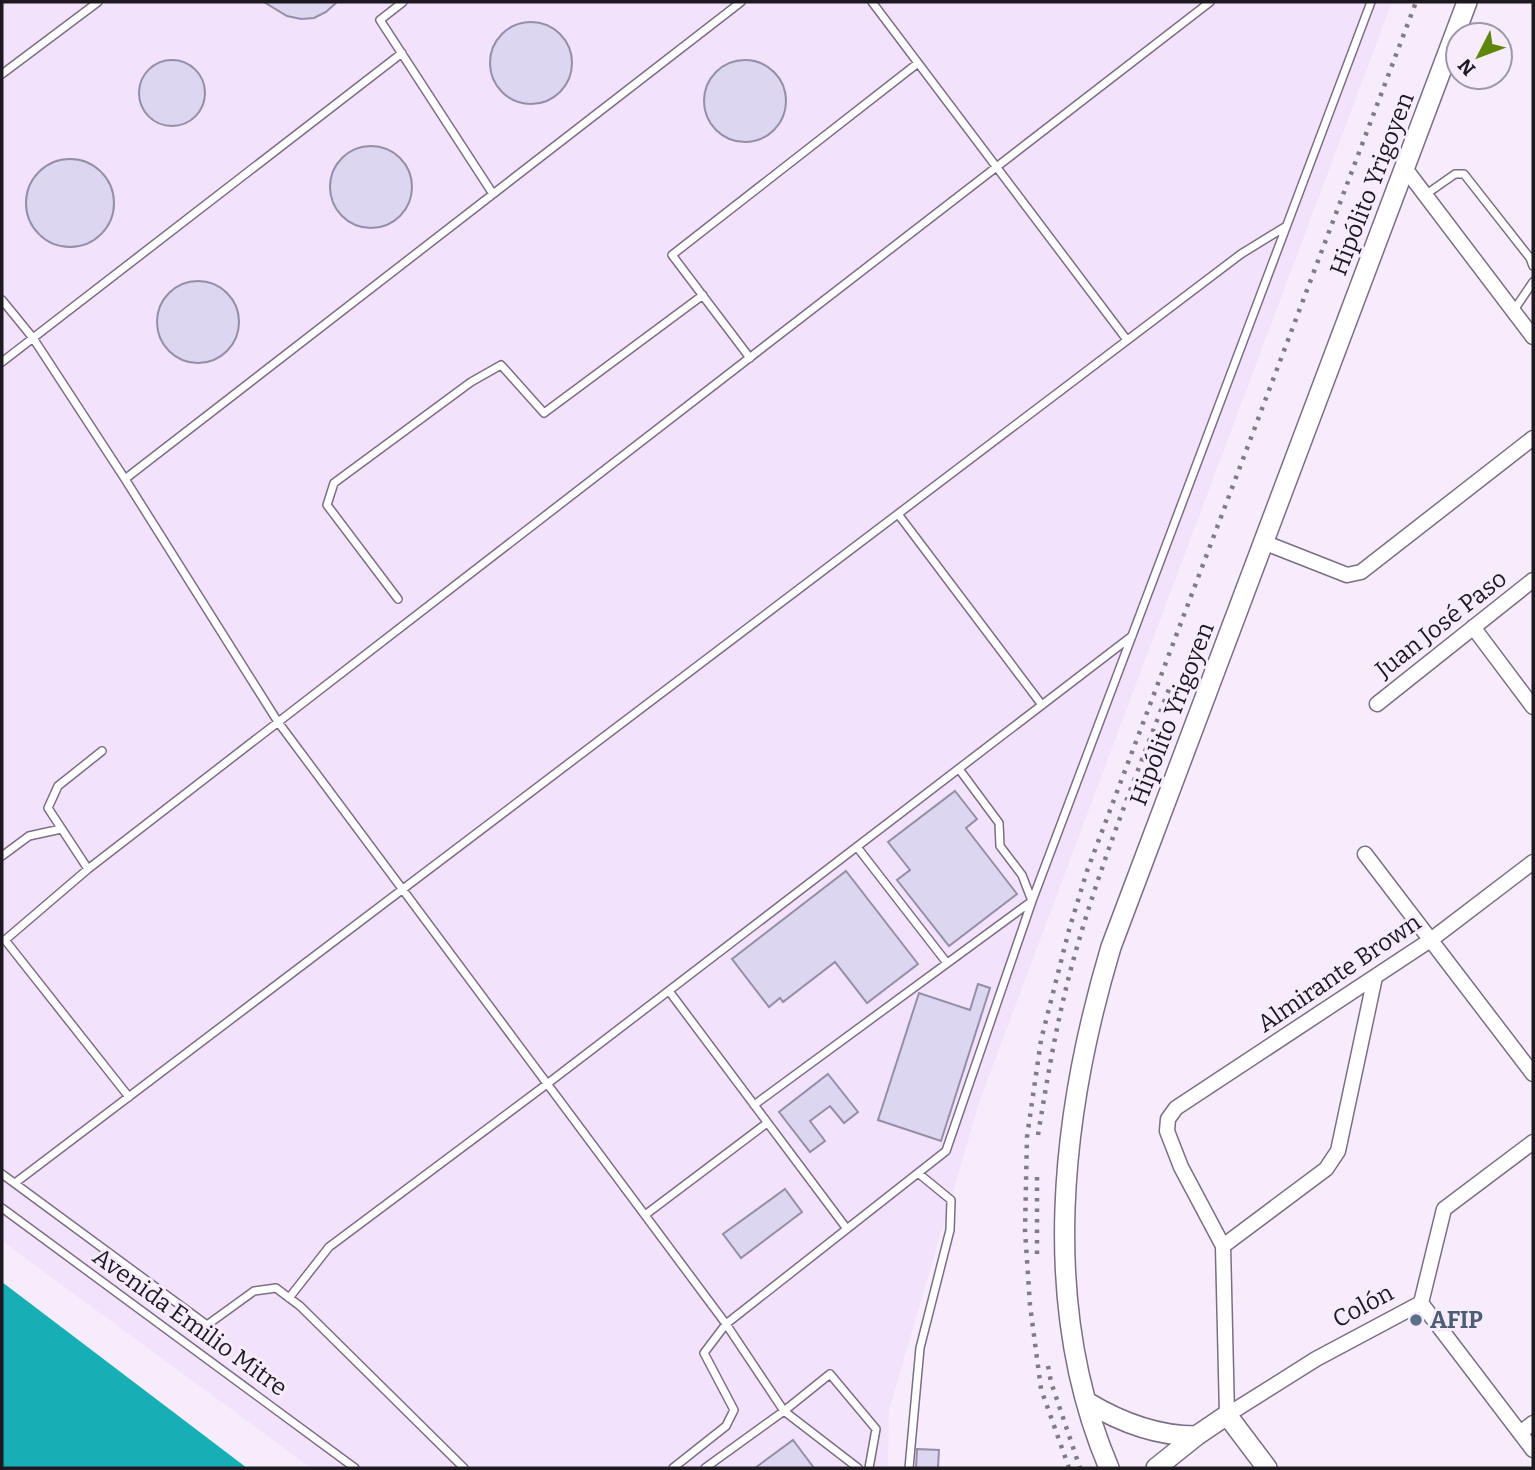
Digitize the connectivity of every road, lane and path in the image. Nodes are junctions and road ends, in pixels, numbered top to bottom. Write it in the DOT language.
graph roads {
  1 [pos="98,2"];
  2 [pos="403,2"];
  3 [pos="741,2"];
  4 [pos="872,2"];
  5 [pos="1210,2"];
  6 [pos="1371,2"];
  7 [pos="1467,2"];
  8 [pos="402,53"];
  9 [pos="918,63"];
  10 [pos="2,74"];
  11 [pos="997,167"];
  12 [pos="1404,167"];
  13 [pos="494,194"];
  14 [pos="1425,195"];
  15 [pos="1285,226"];
  16 [pos="1533,266"];
  17 [pos="1533,282"];
  18 [pos="703,295"];
  19 [pos="2,300"];
  20 [pos="1513,311"];
  21 [pos="1533,337"];
  22 [pos="33,338"];
  23 [pos="1127,340"];
  24 [pos="750,358"];
  25 [pos="2,362"];
  26 [pos="1533,438"];
  27 [pos="125,479"];
  28 [pos="898,514"];
  29 [pos="1263,542"];
  30 [pos="1533,580"];
  31 [pos="398,599"];
  32 [pos="1473,627"];
  33 [pos="1133,635"];
  34 [pos="1377,704"];
  35 [pos="1042,705"];
  36 [pos="1533,707"];
  37 [pos="278,722"];
  38 [pos="102,751"];
  39 [pos="959,769"];
  40 [pos="61,829"];
  41 [pos="857,847"];
  42 [pos="1364,853"];
  43 [pos="2,856"];
  44 [pos="1533,862"];
  45 [pos="88,869"];
  46 [pos="402,890"];
  47 [pos="1032,901"];
  48 [pos="1432,939"];
  49 [pos="947,963"];
  50 [pos="1375,978"];
  51 [pos="669,991"];
  52 [pos="1533,1073"];
  53 [pos="547,1084"];
  54 [pos="129,1097"];
  55 [pos="754,1105"];
  56 [pos="767,1123"];
  57 [pos="1533,1142"];
  58 [pos="918,1173"];
  59 [pos="2,1174"];
  60 [pos="15,1183"];
  61 [pos="2,1208"];
  62 [pos="645,1215"];
  63 [pos="847,1229"];
  64 [pos="1223,1246"];
  65 [pos="289,1298"];
  66 [pos="1421,1303"];
  67 [pos="726,1324"];
  68 [pos="1087,1402"];
  69 [pos="784,1411"];
  70 [pos="1227,1415"];
  71 [pos="1533,1423"];
  72 [pos="1520,1433"];
  73 [pos="1196,1436"];
  74 [pos="1533,1450"];
  75 [pos="355,1468"];
  76 [pos="464,1468"];
  77 [pos="673,1468"];
  78 [pos="705,1468"];
  79 [pos="858,1468"];
  80 [pos="869,1468"];
  81 [pos="909,1468"];
  82 [pos="1109,1468"];
  83 [pos="1156,1468"];
  84 [pos="1267,1468"];
  1 -- 10 [label="lane"];
  2 -- 8 [label="lane"];
  3 -- 13 [label="lane"];
  4 -- 9 [label="lane"];
  5 -- 11 [label="lane"];
  6 -- 15 [label="lane"];
  7 -- 12 [label="street, Hipólito Yrigoyen"];
  8 -- 13 [label="lane"];
  8 -- 22 [label="lane"];
  9 -- 11 [label="lane"];
  9 -- 18 [label="lane"];
  11 -- 23 [label="lane"];
  11 -- 24 [label="lane"];
  12 -- 14 [label="street"];
  12 -- 29 [label="street, Hipólito Yrigoyen"];
  13 -- 27 [label="lane"];
  14 -- 16 [label="lane"];
  14 -- 20 [label="street"];
  15 -- 23 [label="lane"];
  15 -- 33 [label="lane"];
  17 -- 20 [label="lane"];
  18 -- 24 [label="lane"];
  18 -- 31 [label="lane"];
  19 -- 22 [label="lane"];
  20 -- 21 [label="street"];
  22 -- 25 [label="lane"];
  22 -- 27 [label="lane"];
  23 -- 28 [label="lane"];
  24 -- 37 [label="lane"];
  26 -- 29 [label="street"];
  27 -- 37 [label="lane"];
  28 -- 35 [label="lane"];
  28 -- 46 [label="lane"];
  29 -- 68 [label="street, Hipólito Yrigoyen"];
  30 -- 32 [label="street, Juan José Paso"];
  32 -- 34 [label="street, Juan José Paso"];
  32 -- 36 [label="street"];
  33 -- 35 [label="lane"];
  33 -- 47 [label="lane"];
  35 -- 39 [label="lane"];
  37 -- 45 [label="lane"];
  37 -- 46 [label="lane"];
  38 -- 40 [label="lane"];
  39 -- 41 [label="lane"];
  39 -- 47 [label="lane"];
  40 -- 43 [label="lane"];
  40 -- 45 [label="lane"];
  41 -- 49 [label="lane"];
  41 -- 51 [label="lane"];
  42 -- 48 [label="street"];
  44 -- 48 [label="street, Almirante Brown"];
  45 -- 54 [label="lane"];
  46 -- 53 [label="lane"];
  46 -- 54 [label="lane"];
  47 -- 49 [label="lane"];
  47 -- 58 [label="lane"];
  48 -- 50 [label="street, Almirante Brown"];
  48 -- 52 [label="street"];
  49 -- 55 [label="lane"];
  50 -- 64 [label="street"];
  50 -- 64 [label="street, Almirante Brown"];
  51 -- 53 [label="lane"];
  51 -- 55 [label="lane"];
  53 -- 62 [label="lane"];
  53 -- 65 [label="lane"];
  54 -- 60 [label="lane"];
  55 -- 56 [label="lane"];
  56 -- 62 [label="lane"];
  56 -- 63 [label="lane"];
  57 -- 66 [label="street, Colón"];
  58 -- 63 [label="lane"];
  58 -- 81 [label="lane"];
  59 -- 60 [label="lane"];
  60 -- 65 [label="lane"];
  61 -- 75 [label="lane, Avenida Emilio Mitre"];
  62 -- 67 [label="lane"];
  63 -- 67 [label="lane"];
  64 -- 70 [label="street"];
  65 -- 76 [label="lane"];
  66 -- 70 [label="street, Colón"];
  66 -- 72 [label="street"];
  67 -- 69 [label="lane"];
  67 -- 77 [label="lane"];
  68 -- 73 [label="street"];
  68 -- 82 [label="street, Hipólito Yrigoyen"];
  69 -- 78 [label="lane"];
  69 -- 79 [label="lane"];
  69 -- 80 [label="lane"];
  70 -- 73 [label="street, Colón"];
  70 -- 84 [label="street"];
  71 -- 72 [label="street"];
  72 -- 74 [label="street"];
  73 -- 83 [label="street, Colón"];
}
